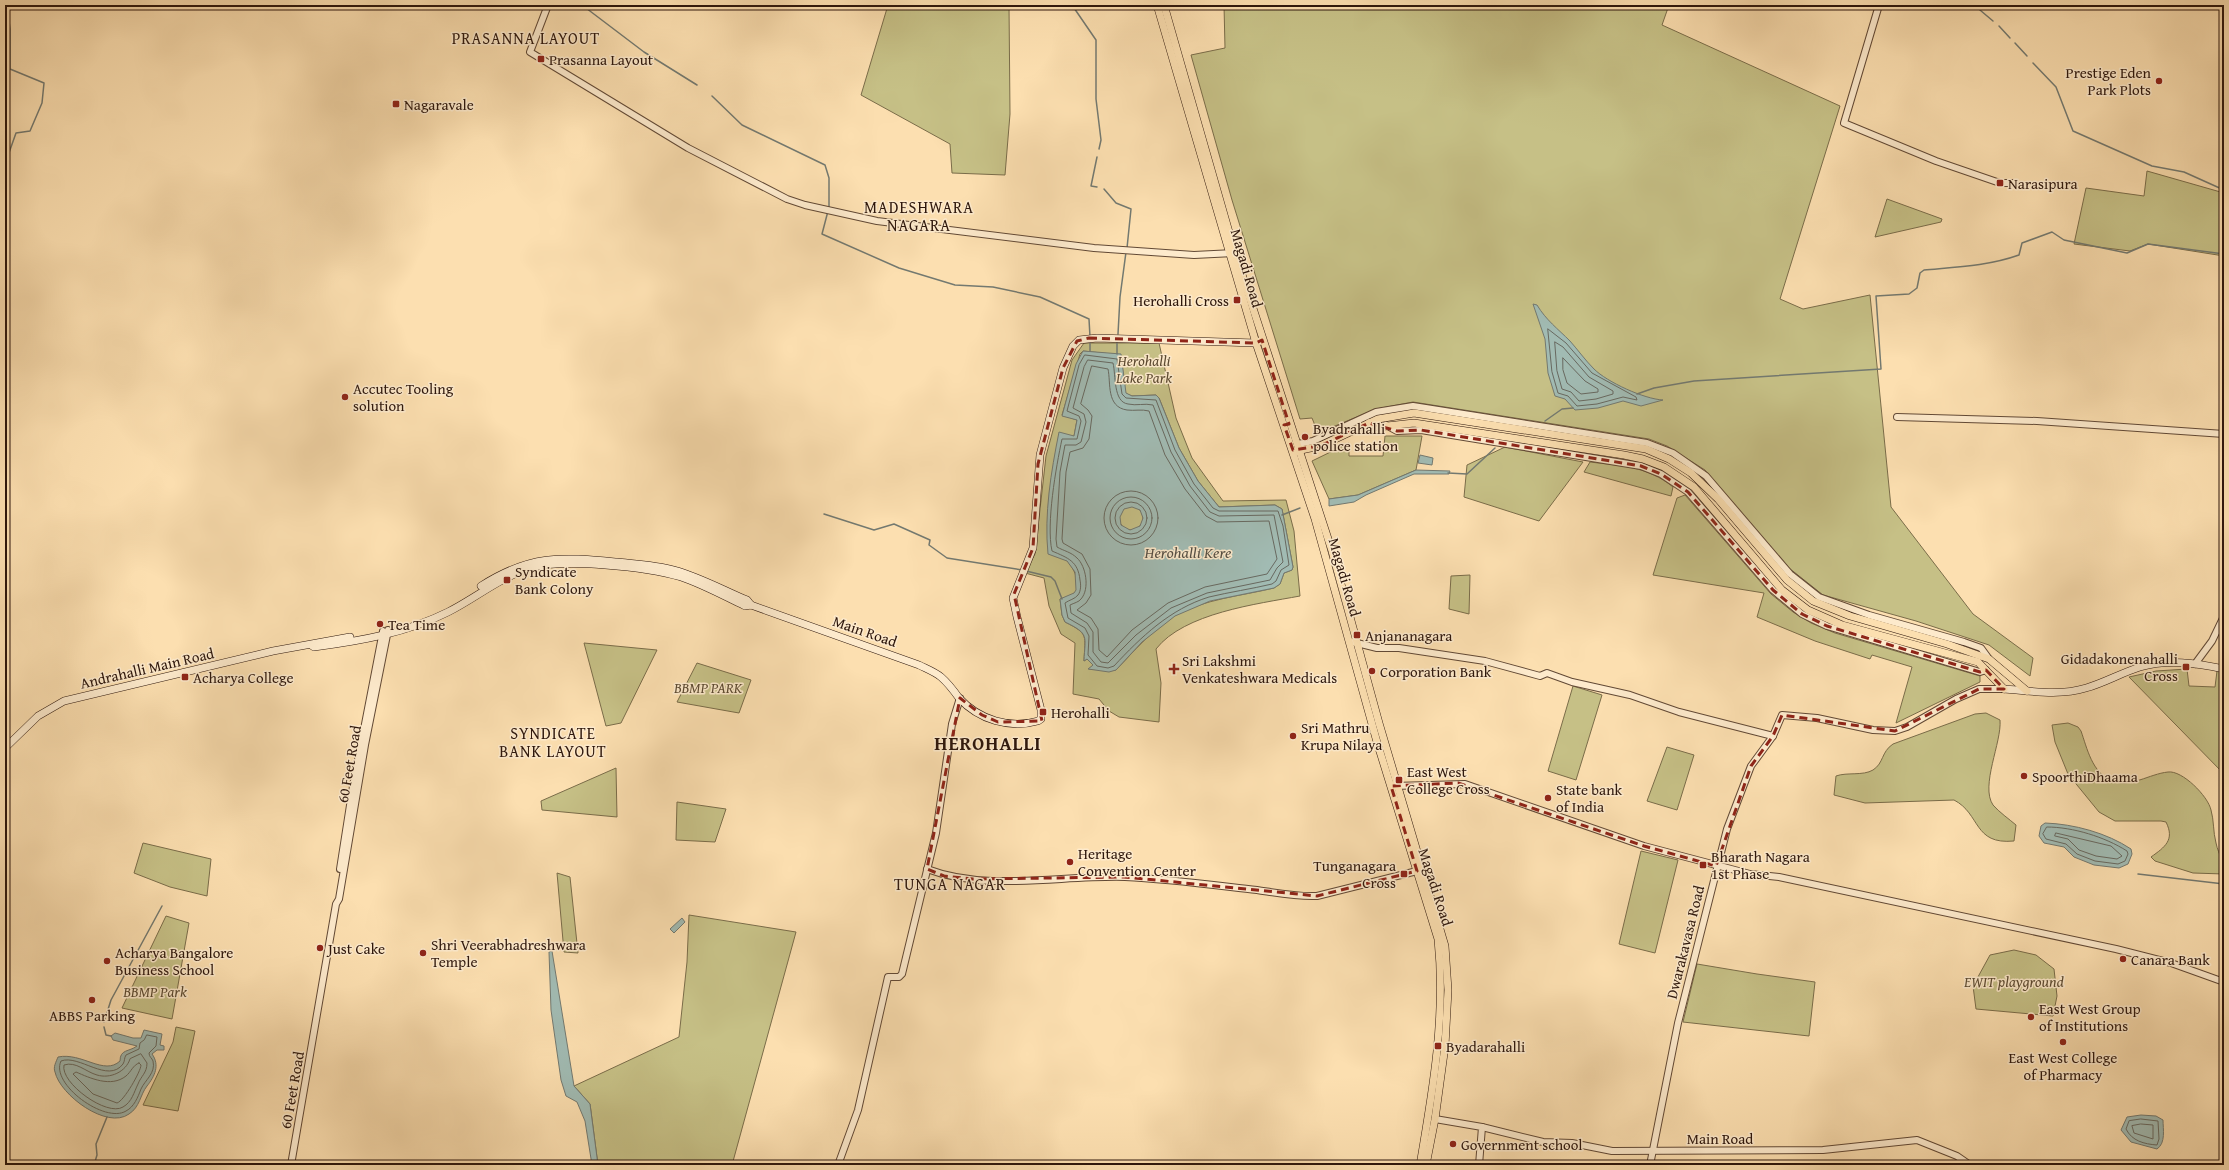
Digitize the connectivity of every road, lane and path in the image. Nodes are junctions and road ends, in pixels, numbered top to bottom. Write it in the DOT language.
graph roads {
  1 [pos="548,5"];
  2 [pos="1157,5"];
  3 [pos="1164,5"];
  4 [pos="1879,5"];
  5 [pos="2012,183"];
  6 [pos="1232,254"];
  7 [pos="1259,342"];
  8 [pos="1897,417"];
  9 [pos="1369,423"];
  10 [pos="2224,434"];
  11 [pos="1297,449"];
  12 [pos="1315,508"];
  13 [pos="751,605"];
  14 [pos="2224,616"];
  15 [pos="385,632"];
  16 [pos="1349,641"];
  17 [pos="1357,644"];
  18 [pos="1989,659"];
  19 [pos="2195,664"];
  20 [pos="2224,669"];
  21 [pos="2004,689"];
  22 [pos="2027,691"];
  23 [pos="960,698"];
  24 [pos="1773,736"];
  25 [pos="5,748"];
  26 [pos="1394,786"];
  27 [pos="1716,866"];
  28 [pos="927,869"];
  29 [pos="1417,870"];
  30 [pos="2224,982"];
  31 [pos="1435,1119"];
  32 [pos="1482,1126"];
  33 [pos="1653,1151"];
  34 [pos="291,1165"];
  35 [pos="838,1165"];
  36 [pos="1420,1165"];
  37 [pos="1426,1165"];
  38 [pos="1479,1165"];
  39 [pos="1650,1165"];
  40 [pos="1970,1165"];
  1 -- 6 [label="street"];
  2 -- 6 [label="main road, Magadi Road"];
  3 -- 6 [label="main road, Magadi Road"];
  4 -- 5 [label="street"];
  6 -- 7 [label="main road, Magadi Road"];
  7 -- 11 [label="main road, Magadi Road"];
  7 -- 23 [label="main road"];
  8 -- 10 [label="street"];
  9 -- 11 [label="main road"];
  9 -- 18 [label="main road"];
  9 -- 21 [label="main road"];
  11 -- 12 [label="main road, Magadi Road"];
  11 -- 18 [label="street"];
  12 -- 16 [label="main road, Magadi Road"];
  12 -- 17 [label="main road, Magadi Road"];
  13 -- 15 [label="main road, Andrahalli Main Road"];
  13 -- 23 [label="main road, Main Road"];
  14 -- 19 [label="street"];
  15 -- 25 [label="main road, Andrahalli Main Road"];
  15 -- 34 [label="street, 60 Feet Road"];
  16 -- 17 [label="street"];
  16 -- 26 [label="main road, Magadi Road"];
  17 -- 24 [label="street"];
  17 -- 26 [label="main road, Magadi Road"];
  18 -- 22 [label="main road"];
  19 -- 20 [label="main road"];
  19 -- 22 [label="main road"];
  21 -- 22 [label="main road"];
  21 -- 24 [label="street, Dwarakavasa Road"];
  23 -- 28 [label="street"];
  24 -- 27 [label="street, Dwarakavasa Road"];
  26 -- 27 [label="street"];
  26 -- 29 [label="main road, Magadi Road"];
  26 -- 31 [label="main road, Magadi Road"];
  27 -- 30 [label="street"];
  27 -- 33 [label="street, Dwarakavasa Road"];
  28 -- 29 [label="street"];
  28 -- 35 [label="street"];
  29 -- 36 [label="main road, Magadi Road"];
  31 -- 32 [label="street, Main Road"];
  31 -- 37 [label="main road, Magadi Road"];
  32 -- 33 [label="street, Main Road"];
  32 -- 38 [label="street"];
  33 -- 39 [label="street, Dwarakavasa Road"];
  33 -- 40 [label="street, Main Road"];
}
